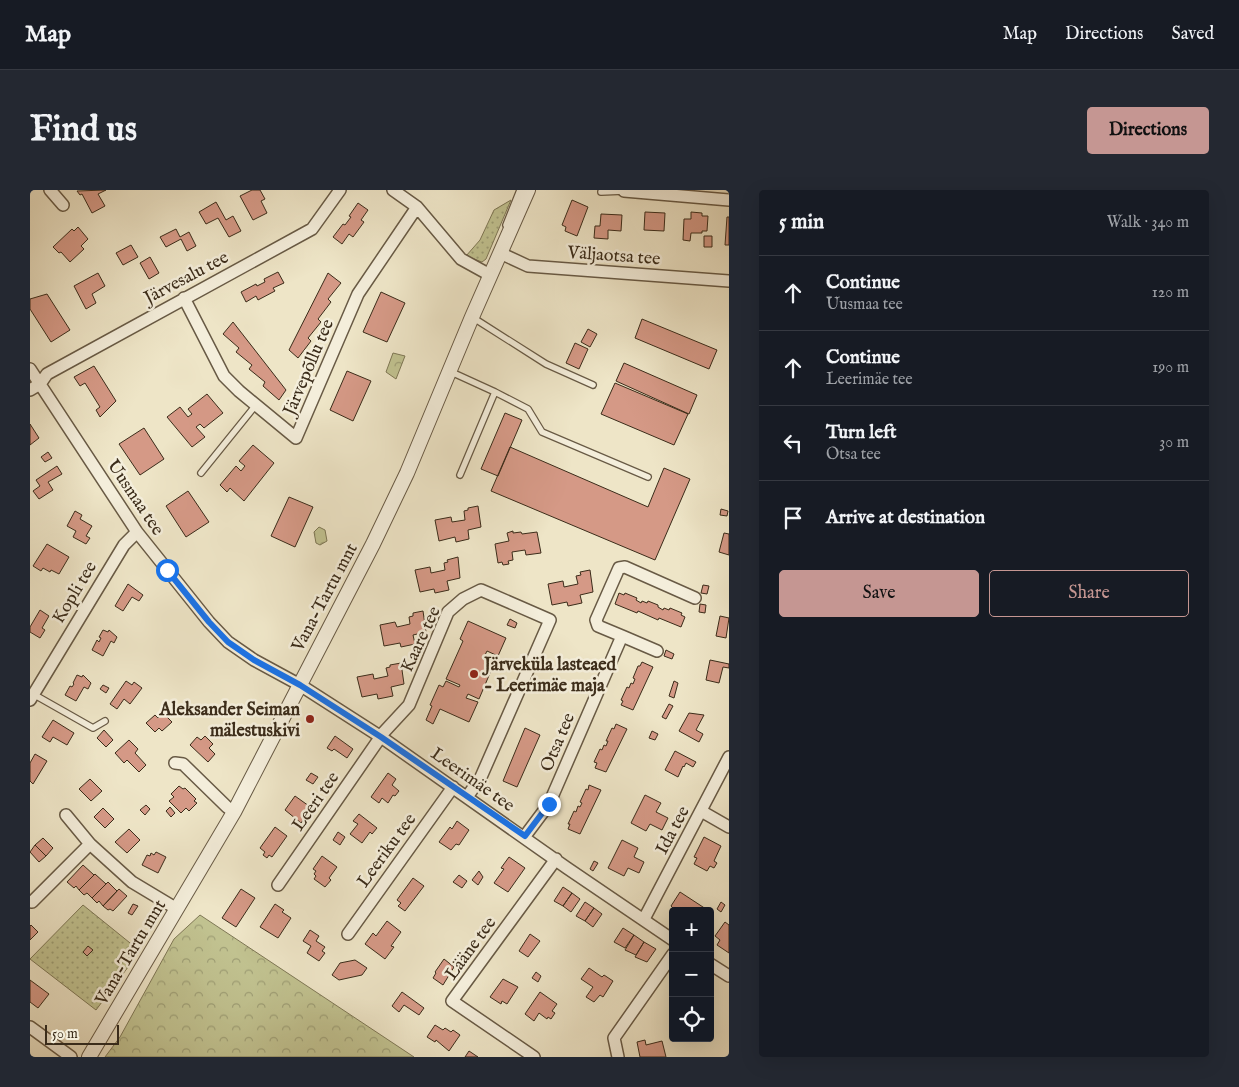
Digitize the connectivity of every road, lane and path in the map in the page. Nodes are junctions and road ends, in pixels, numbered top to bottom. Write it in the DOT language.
graph roads {
  1 [pos="50,190"];
  2 [pos="340,190"];
  3 [pos="394,190"];
  4 [pos="526,191"];
  5 [pos="624,191"];
  6 [pos="601,192"];
  7 [pos="729,200"];
  8 [pos="63,205"];
  9 [pos="417,207"];
  10 [pos="500,253"];
  11 [pos="490,275"];
  12 [pos="729,281"];
  13 [pos="184,298"];
  14 [pos="472,317"];
  15 [pos="30,369"];
  16 [pos="449,372"];
  17 [pos="593,385"];
  18 [pos="35,387"];
  19 [pos="495,392"];
  20 [pos="256,406"];
  21 [pos="201,473"];
  22 [pos="460,475"];
  23 [pos="648,477"];
  24 [pos="137,532"];
  25 [pos="695,598"];
  26 [pos="622,636"];
  27 [pos="657,651"];
  28 [pos="300,685"];
  29 [pos="32,697"];
  30 [pos="105,721"];
  31 [pos="381,737"];
  32 [pos="729,757"];
  33 [pos="175,763"];
  34 [pos="453,787"];
  35 [pos="467,797"];
  36 [pos="702,811"];
  37 [pos="234,812"];
  38 [pos="66,815"];
  39 [pos="729,827"];
  40 [pos="525,836"];
  41 [pos="90,844"];
  42 [pos="556,858"];
  43 [pos="278,884"];
  44 [pos="32,902"];
  45 [pos="177,908"];
  46 [pos="644,919"];
  47 [pos="348,934"];
  48 [pos="669,937"];
  49 [pos="669,960"];
  50 [pos="714,967"];
  51 [pos="729,976"];
  52 [pos="30,1027"];
  53 [pos="71,1057"];
  54 [pos="89,1057"];
  55 [pos="534,1057"];
  56 [pos="618,1057"];
  1 -- 8 [label="street"];
  2 -- 13 [label="street, Järvesalu tee"];
  3 -- 9 [label="street"];
  4 -- 10 [label="street, Vana-Tartu mnt"];
  5 -- 6 [label="lane"];
  5 -- 7 [label="street"];
  9 -- 11 [label="street"];
  9 -- 20 [label="street, Järvepõllu tee"];
  10 -- 11 [label="street, Vana-Tartu mnt"];
  10 -- 12 [label="street, Väljaotsa tee"];
  11 -- 14 [label="street, Vana-Tartu mnt"];
  13 -- 18 [label="street, Järvesalu tee"];
  13 -- 20 [label="street, Järvepõllu tee"];
  14 -- 16 [label="street, Vana-Tartu mnt"];
  14 -- 17 [label="lane"];
  15 -- 18 [label="street, Uusmaa tee"];
  16 -- 19 [label="lane"];
  16 -- 28 [label="street, Vana-Tartu mnt"];
  18 -- 24 [label="street, Uusmaa tee"];
  19 -- 22 [label="lane"];
  19 -- 23 [label="lane"];
  20 -- 21 [label="lane"];
  24 -- 28 [label="street, Uusmaa tee"];
  24 -- 29 [label="street, Kopli tee"];
  25 -- 26 [label="street"];
  26 -- 27 [label="street"];
  26 -- 40 [label="street, Otsa tee"];
  28 -- 31 [label="street, Leerimäe tee"];
  28 -- 37 [label="street, Vana-Tartu mnt"];
  29 -- 30 [label="lane"];
  31 -- 34 [label="street, Leerimäe tee"];
  31 -- 35 [label="street, Kaare tee"];
  31 -- 43 [label="street, Leeri tee"];
  32 -- 36 [label="street, Ida tee"];
  33 -- 37 [label="street"];
  34 -- 35 [label="street, Leerimäe tee"];
  34 -- 47 [label="street, Leeriku tee"];
  35 -- 40 [label="street, Leerimäe tee"];
  36 -- 39 [label="street"];
  36 -- 46 [label="street, Ida tee"];
  37 -- 45 [label="street, Vana-Tartu mnt"];
  38 -- 41 [label="street"];
  40 -- 42 [label="street, Leerimäe tee"];
  41 -- 44 [label="street"];
  41 -- 45 [label="street"];
  42 -- 46 [label="street, Leerimäe tee"];
  42 -- 55 [label="street, Lääne tee"];
  45 -- 54 [label="street, Vana-Tartu mnt"];
  46 -- 48 [label="street, Leerimäe tee"];
  49 -- 56 [label="street"];
  50 -- 51 [label="street"];
  52 -- 53 [label="street"];
}
